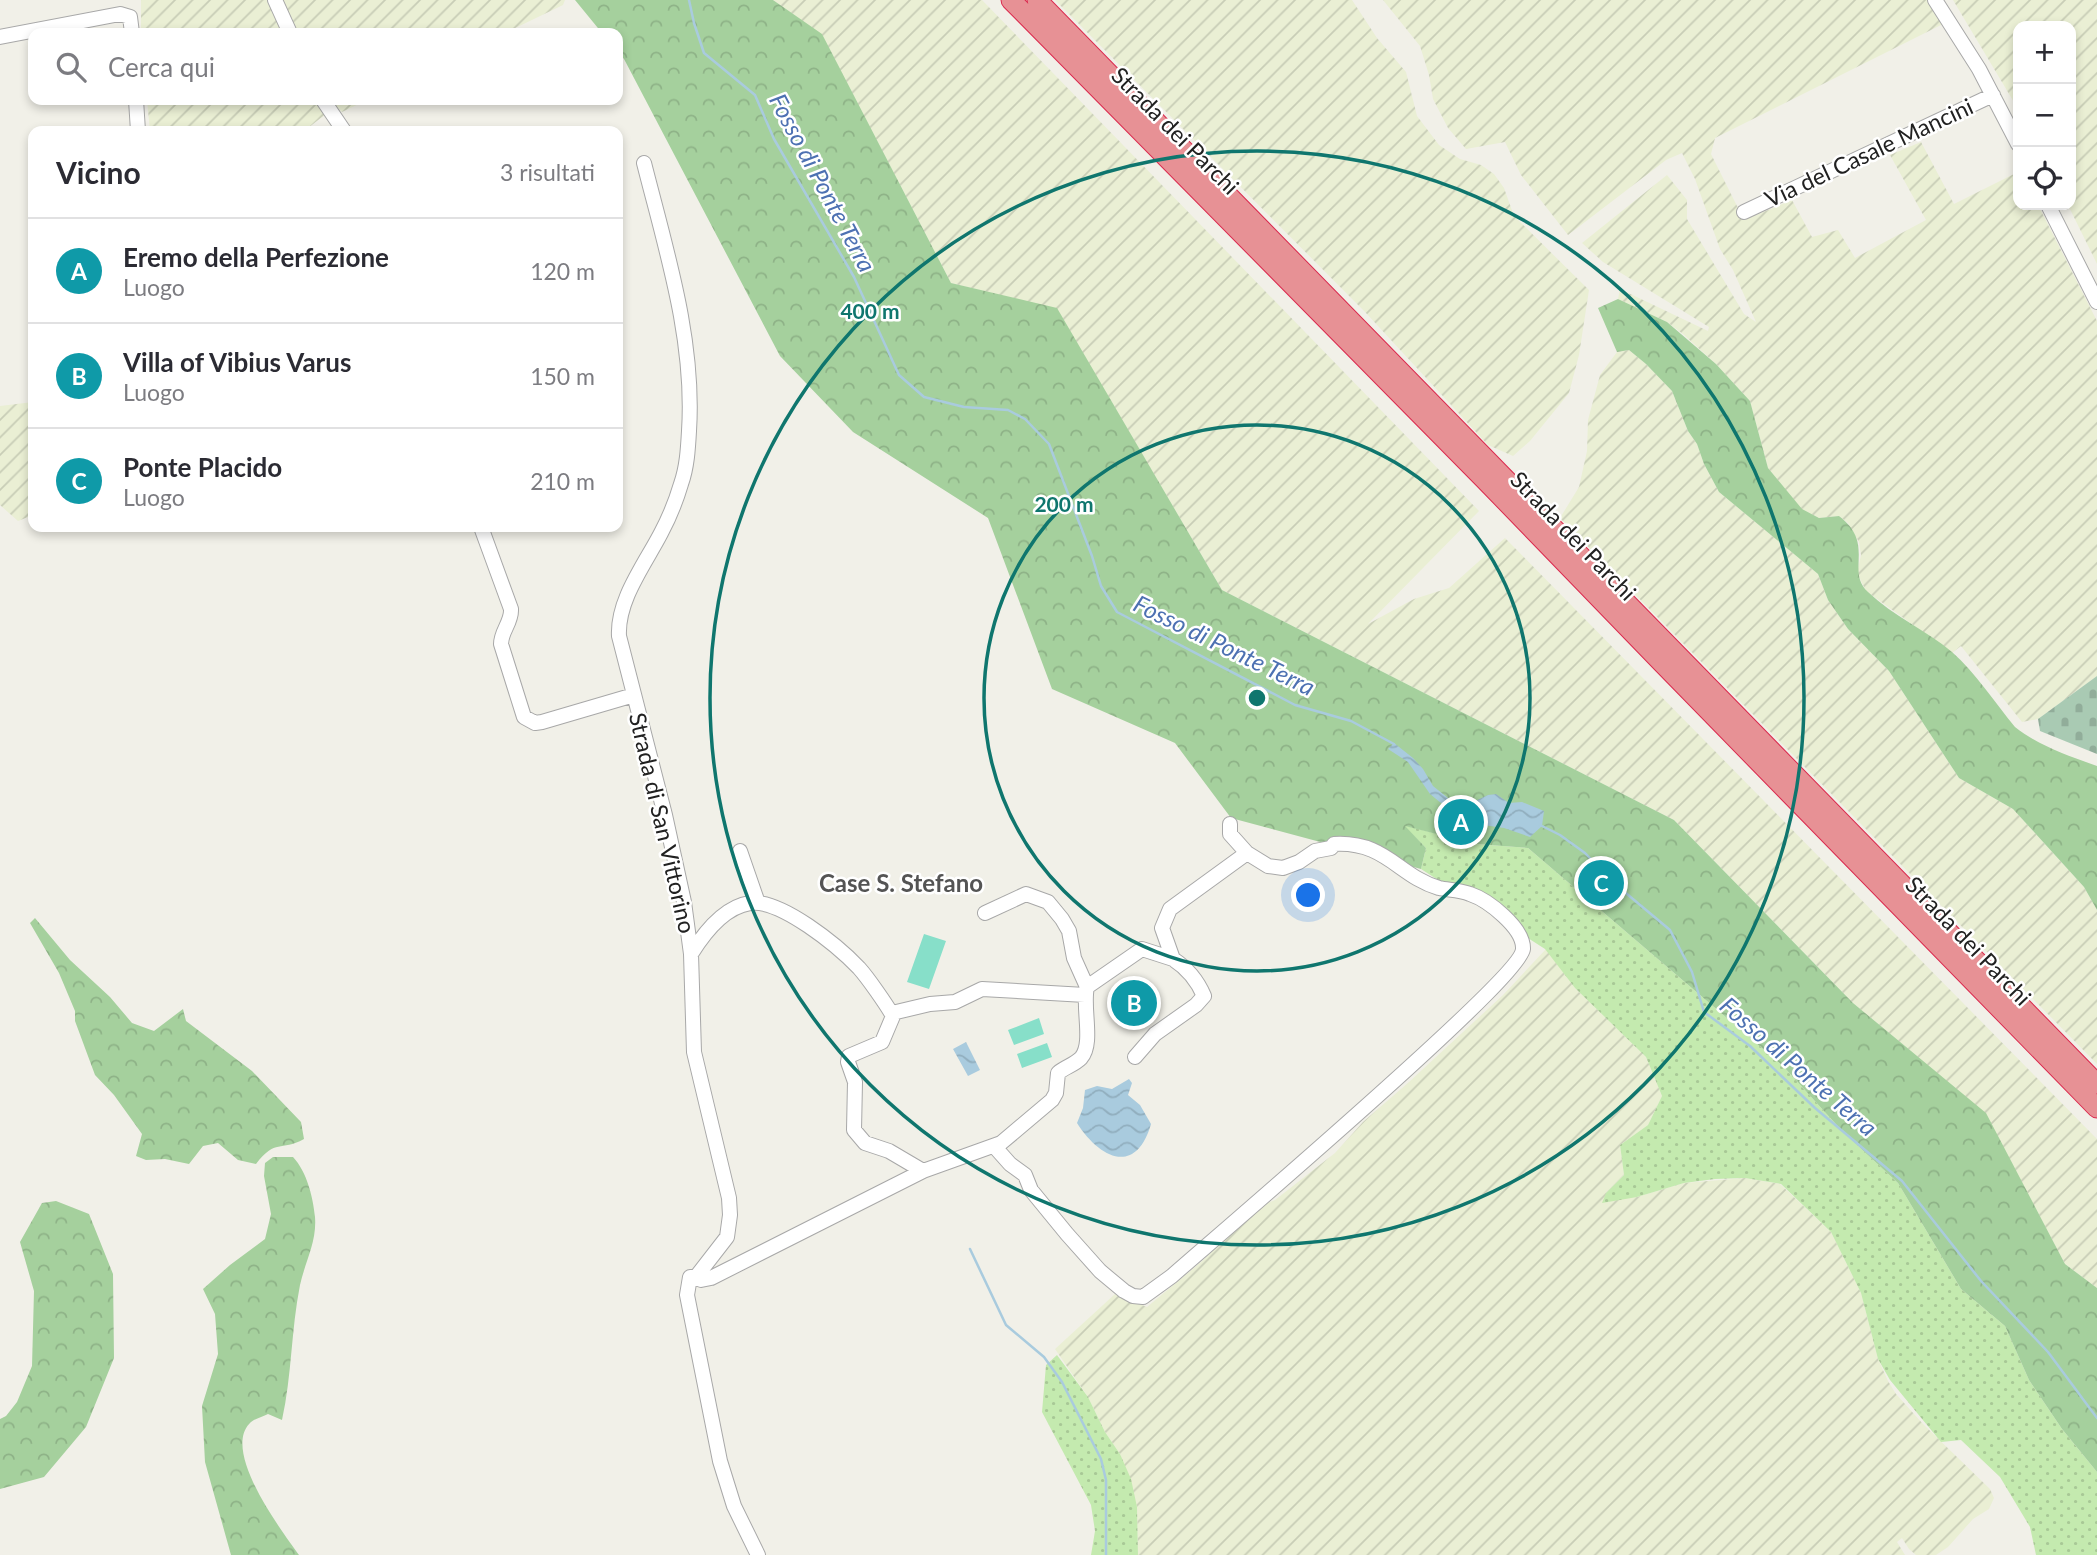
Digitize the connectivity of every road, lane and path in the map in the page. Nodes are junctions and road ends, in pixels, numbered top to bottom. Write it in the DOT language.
graph roads {
  1 [pos="275,0"];
  2 [pos="1011,0"];
  3 [pos="1037,0"];
  4 [pos="1935,0"];
  5 [pos="46,28"];
  6 [pos="132,28"];
  7 [pos="288,28"];
  8 [pos="28,31"];
  9 [pos="0,37"];
  10 [pos="1993,95"];
  11 [pos="136,105"];
  12 [pos="326,105"];
  13 [pos="138,126"];
  14 [pos="341,126"];
  15 [pos="2013,134"];
  16 [pos="643,163"];
  17 [pos="2051,210"];
  18 [pos="1744,212"];
  19 [pos="2097,302"];
  20 [pos="483,532"];
  21 [pos="634,695"];
  22 [pos="1230,824"];
  23 [pos="740,851"];
  24 [pos="1247,853"];
  25 [pos="758,902"];
  26 [pos="985,913"];
  27 [pos="691,954"];
  28 [pos="1173,959"];
  29 [pos="1086,991"];
  30 [pos="891,1013"];
  31 [pos="1135,1057"];
  32 [pos="2097,1084"];
  33 [pos="2097,1108"];
  34 [pos="994,1146"];
  35 [pos="923,1171"];
  36 [pos="696,1277"];
  37 [pos="758,1555"];
  1 -- 7 [label="street"];
  2 -- 33 [label="highway, Strada dei Parchi"];
  3 -- 32 [label="highway, Strada dei Parchi"];
  4 -- 10 [label="street"];
  5 -- 6 [label="street"];
  8 -- 9 [label="street"];
  10 -- 15 [label="street"];
  10 -- 18 [label="street, Via del Casale Mancini"];
  11 -- 13 [label="street"];
  12 -- 14 [label="street"];
  16 -- 21 [label="street, Strada di San Vittorino"];
  17 -- 19 [label="street"];
  20 -- 21 [label="street"];
  21 -- 27 [label="street, Strada di San Vittorino"];
  22 -- 24 [label="street"];
  23 -- 25 [label="street"];
  24 -- 28 [label="street"];
  24 -- 34 [label="street"];
  25 -- 27 [label="street"];
  25 -- 30 [label="street"];
  26 -- 29 [label="street"];
  27 -- 36 [label="street, Strada di San Vittorino"];
  28 -- 29 [label="street"];
  28 -- 31 [label="street"];
  29 -- 30 [label="street"];
  29 -- 34 [label="street"];
  30 -- 35 [label="street"];
  34 -- 35 [label="street"];
  35 -- 36 [label="street"];
  36 -- 37 [label="street, Strada di San Vittorino"];
}
